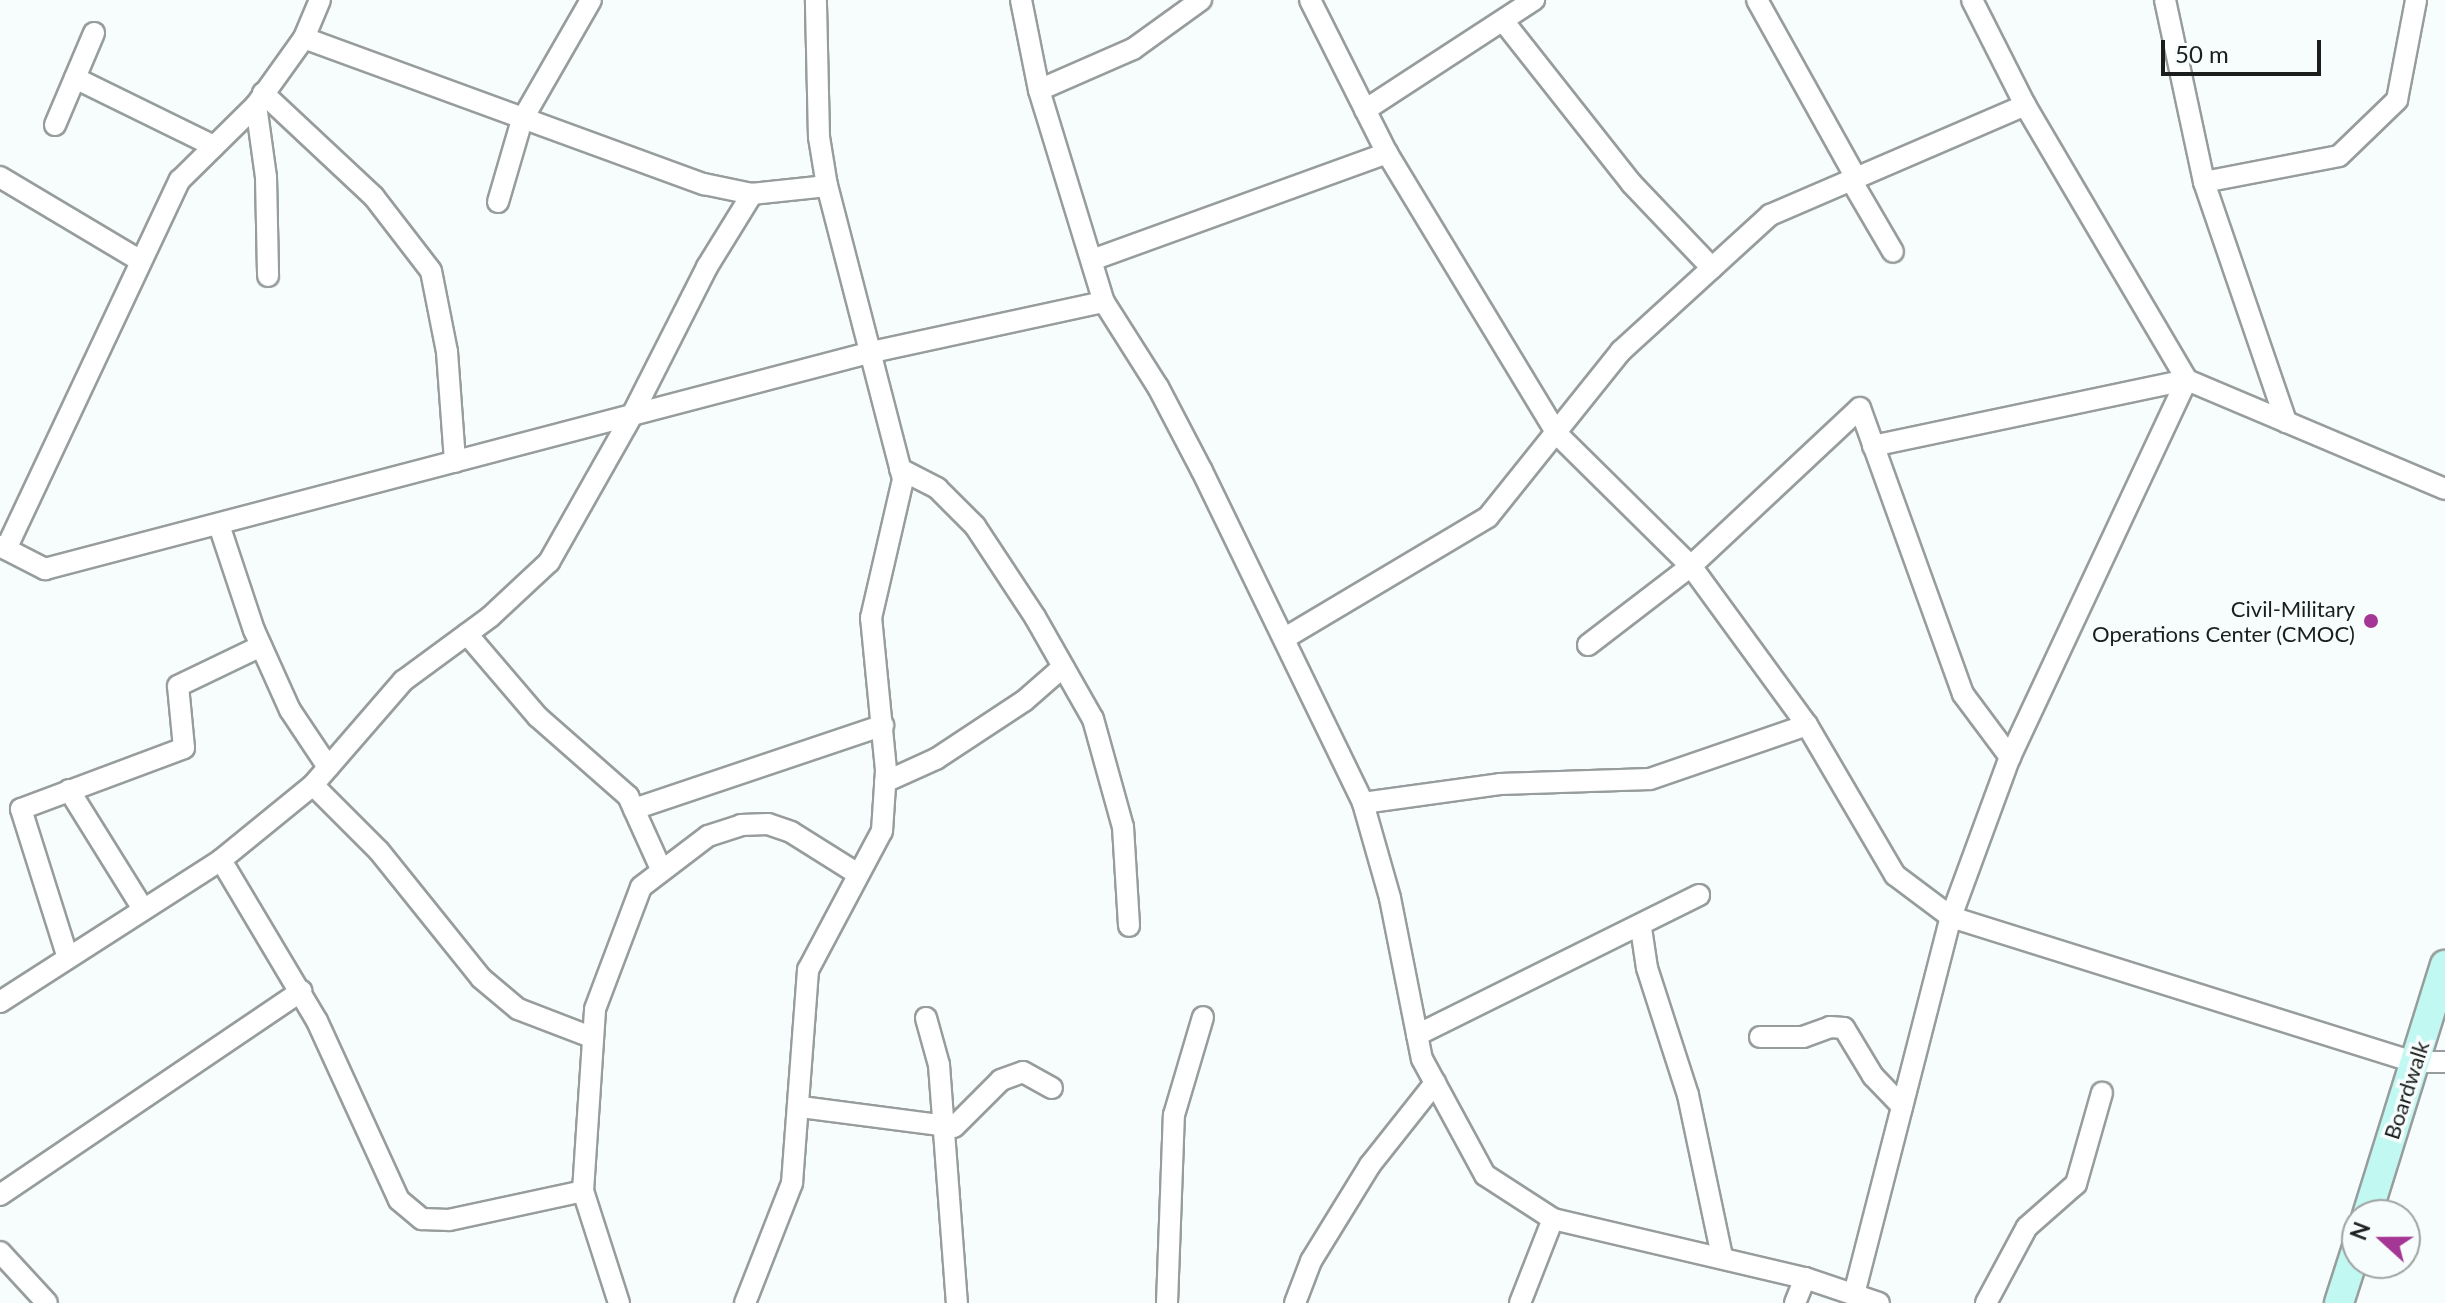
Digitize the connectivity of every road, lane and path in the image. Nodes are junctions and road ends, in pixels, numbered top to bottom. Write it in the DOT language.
graph roads {
  1 [pos="320,0"];
  2 [pos="591,0"];
  3 [pos="816,0"];
  4 [pos="1021,0"];
  5 [pos="1201,0"];
  6 [pos="1310,0"];
  7 [pos="1534,0"];
  8 [pos="1757,0"];
  9 [pos="1972,0"];
  10 [pos="2165,0"];
  11 [pos="2416,0"];
  12 [pos="1504,22"];
  13 [pos="94,33"];
  14 [pos="304,38"];
  15 [pos="75,78"];
  16 [pos="1039,90"];
  17 [pos="260,99"];
  18 [pos="2025,105"];
  19 [pos="1365,110"];
  20 [pos="522,120"];
  21 [pos="55,125"];
  22 [pos="214,146"];
  23 [pos="1387,153"];
  24 [pos="0,177"];
  25 [pos="1854,179"];
  26 [pos="2204,182"];
  27 [pos="827,186"];
  28 [pos="752,194"];
  29 [pos="498,202"];
  30 [pos="1893,252"];
  31 [pos="139,260"];
  32 [pos="1092,260"];
  33 [pos="1712,268"];
  34 [pos="268,276"];
  35 [pos="1104,302"];
  36 [pos="872,352"];
  37 [pos="2187,380"];
  38 [pos="632,415"];
  39 [pos="2286,422"];
  40 [pos="1557,434"];
  41 [pos="1873,446"];
  42 [pos="455,462"];
  43 [pos="900,469"];
  44 [pos="2445,489"];
  45 [pos="219,525"];
  46 [pos="3,548"];
  47 [pos="1691,566"];
  48 [pos="467,634"];
  49 [pos="1285,638"];
  50 [pos="1588,645"];
  51 [pos="261,646"];
  52 [pos="1063,667"];
  53 [pos="883,725"];
  54 [pos="1807,725"];
  55 [pos="2010,757"];
  56 [pos="328,767"];
  57 [pos="885,782"];
  58 [pos="313,785"];
  59 [pos="69,790"];
  60 [pos="1363,803"];
  61 [pos="634,809"];
  62 [pos="221,860"];
  63 [pos="661,869"];
  64 [pos="858,874"];
  65 [pos="1699,895"];
  66 [pos="143,909"];
  67 [pos="1951,917"];
  68 [pos="1129,926"];
  69 [pos="1641,928"];
  70 [pos="67,955"];
  71 [pos="2445,965"];
  72 [pos="301,991"];
  73 [pos="0,1002"];
  74 [pos="1203,1017"];
  75 [pos="926,1018"];
  76 [pos="1417,1035"];
  77 [pos="591,1037"];
  78 [pos="1760,1037"];
  79 [pos="2414,1062"];
  80 [pos="2445,1062"];
  81 [pos="1435,1083"];
  82 [pos="1052,1088"];
  83 [pos="2102,1093"];
  84 [pos="1902,1106"];
  85 [pos="801,1107"];
  86 [pos="942,1126"];
  87 [pos="583,1191"];
  88 [pos="0,1195"];
  89 [pos="2372,1199"];
  90 [pos="1553,1219"];
  91 [pos="0,1252"];
  92 [pos="1722,1257"];
  93 [pos="1805,1278"];
  94 [pos="2347,1279"];
  95 [pos="1854,1294"];
  96 [pos="751,1298"];
  97 [pos="47,1303"];
  98 [pos="619,1303"];
  99 [pos="957,1303"];
  100 [pos="1167,1303"];
  101 [pos="1295,1303"];
  102 [pos="1520,1303"];
  103 [pos="1795,1303"];
  104 [pos="1879,1303"];
  105 [pos="1986,1303"];
  106 [pos="2339,1303"];
  1 -- 14 [label="street"];
  2 -- 20 [label="street"];
  3 -- 27 [label="street"];
  4 -- 16 [label="street"];
  5 -- 16 [label="street"];
  6 -- 19 [label="street"];
  7 -- 12 [label="street"];
  8 -- 25 [label="street"];
  9 -- 18 [label="street"];
  10 -- 26 [label="street"];
  11 -- 26 [label="street"];
  12 -- 19 [label="street"];
  12 -- 33 [label="street"];
  13 -- 15 [label="street"];
  14 -- 17 [label="street"];
  14 -- 20 [label="street"];
  15 -- 21 [label="street"];
  15 -- 22 [label="street"];
  16 -- 32 [label="street"];
  17 -- 22 [label="street"];
  17 -- 34 [label="street"];
  17 -- 42 [label="street"];
  18 -- 25 [label="street"];
  18 -- 37 [label="street"];
  19 -- 23 [label="street"];
  20 -- 28 [label="street"];
  20 -- 29 [label="street"];
  22 -- 31 [label="street"];
  23 -- 32 [label="street"];
  23 -- 40 [label="street"];
  24 -- 31 [label="street"];
  25 -- 30 [label="street"];
  25 -- 33 [label="street"];
  26 -- 39 [label="street"];
  27 -- 28 [label="street"];
  27 -- 36 [label="street"];
  28 -- 38 [label="street"];
  31 -- 46 [label="street"];
  32 -- 35 [label="street"];
  33 -- 40 [label="street"];
  35 -- 36 [label="street"];
  35 -- 49 [label="street"];
  36 -- 38 [label="street"];
  36 -- 43 [label="street"];
  37 -- 39 [label="street"];
  37 -- 41 [label="street"];
  37 -- 55 [label="street"];
  38 -- 42 [label="street"];
  38 -- 48 [label="street"];
  39 -- 44 [label="street"];
  40 -- 47 [label="street"];
  40 -- 49 [label="street"];
  41 -- 47 [label="street"];
  41 -- 55 [label="street"];
  42 -- 45 [label="street"];
  43 -- 52 [label="street"];
  43 -- 53 [label="street"];
  45 -- 46 [label="street"];
  45 -- 51 [label="street"];
  47 -- 50 [label="street"];
  47 -- 54 [label="street"];
  48 -- 56 [label="street"];
  48 -- 61 [label="street"];
  49 -- 60 [label="street"];
  51 -- 56 [label="street"];
  51 -- 59 [label="street"];
  52 -- 57 [label="street"];
  52 -- 68 [label="street"];
  53 -- 57 [label="street"];
  53 -- 61 [label="street"];
  54 -- 60 [label="street"];
  54 -- 67 [label="street"];
  55 -- 67 [label="street"];
  56 -- 58 [label="street"];
  57 -- 64 [label="street"];
  58 -- 62 [label="street"];
  58 -- 77 [label="street"];
  59 -- 66 [label="street"];
  59 -- 70 [label="street"];
  60 -- 76 [label="street"];
  61 -- 63 [label="street"];
  62 -- 66 [label="street"];
  62 -- 72 [label="street"];
  63 -- 64 [label="street"];
  63 -- 77 [label="street"];
  64 -- 85 [label="street"];
  65 -- 69 [label="street"];
  66 -- 70 [label="street"];
  67 -- 79 [label="street"];
  67 -- 84 [label="street"];
  69 -- 76 [label="street"];
  69 -- 92 [label="street"];
  70 -- 73 [label="street"];
  71 -- 79 [label="street, Boardwalk"];
  72 -- 87 [label="street"];
  72 -- 88 [label="street"];
  74 -- 100 [label="street"];
  75 -- 86 [label="street"];
  76 -- 81 [label="street"];
  77 -- 87 [label="street"];
  78 -- 84 [label="street"];
  79 -- 80 [label="street"];
  79 -- 89 [label="street, Boardwalk"];
  81 -- 90 [label="street"];
  81 -- 101 [label="street"];
  82 -- 86 [label="street"];
  83 -- 105 [label="street"];
  84 -- 95 [label="street"];
  85 -- 86 [label="street"];
  85 -- 96 [label="street"];
  86 -- 99 [label="street"];
  87 -- 98 [label="street"];
  90 -- 92 [label="street"];
  90 -- 102 [label="street"];
  91 -- 97 [label="street"];
  92 -- 93 [label="street"];
  93 -- 95 [label="street"];
  93 -- 103 [label="street"];
  94 -- 106 [label="street"];
  95 -- 104 [label="street"];
}
